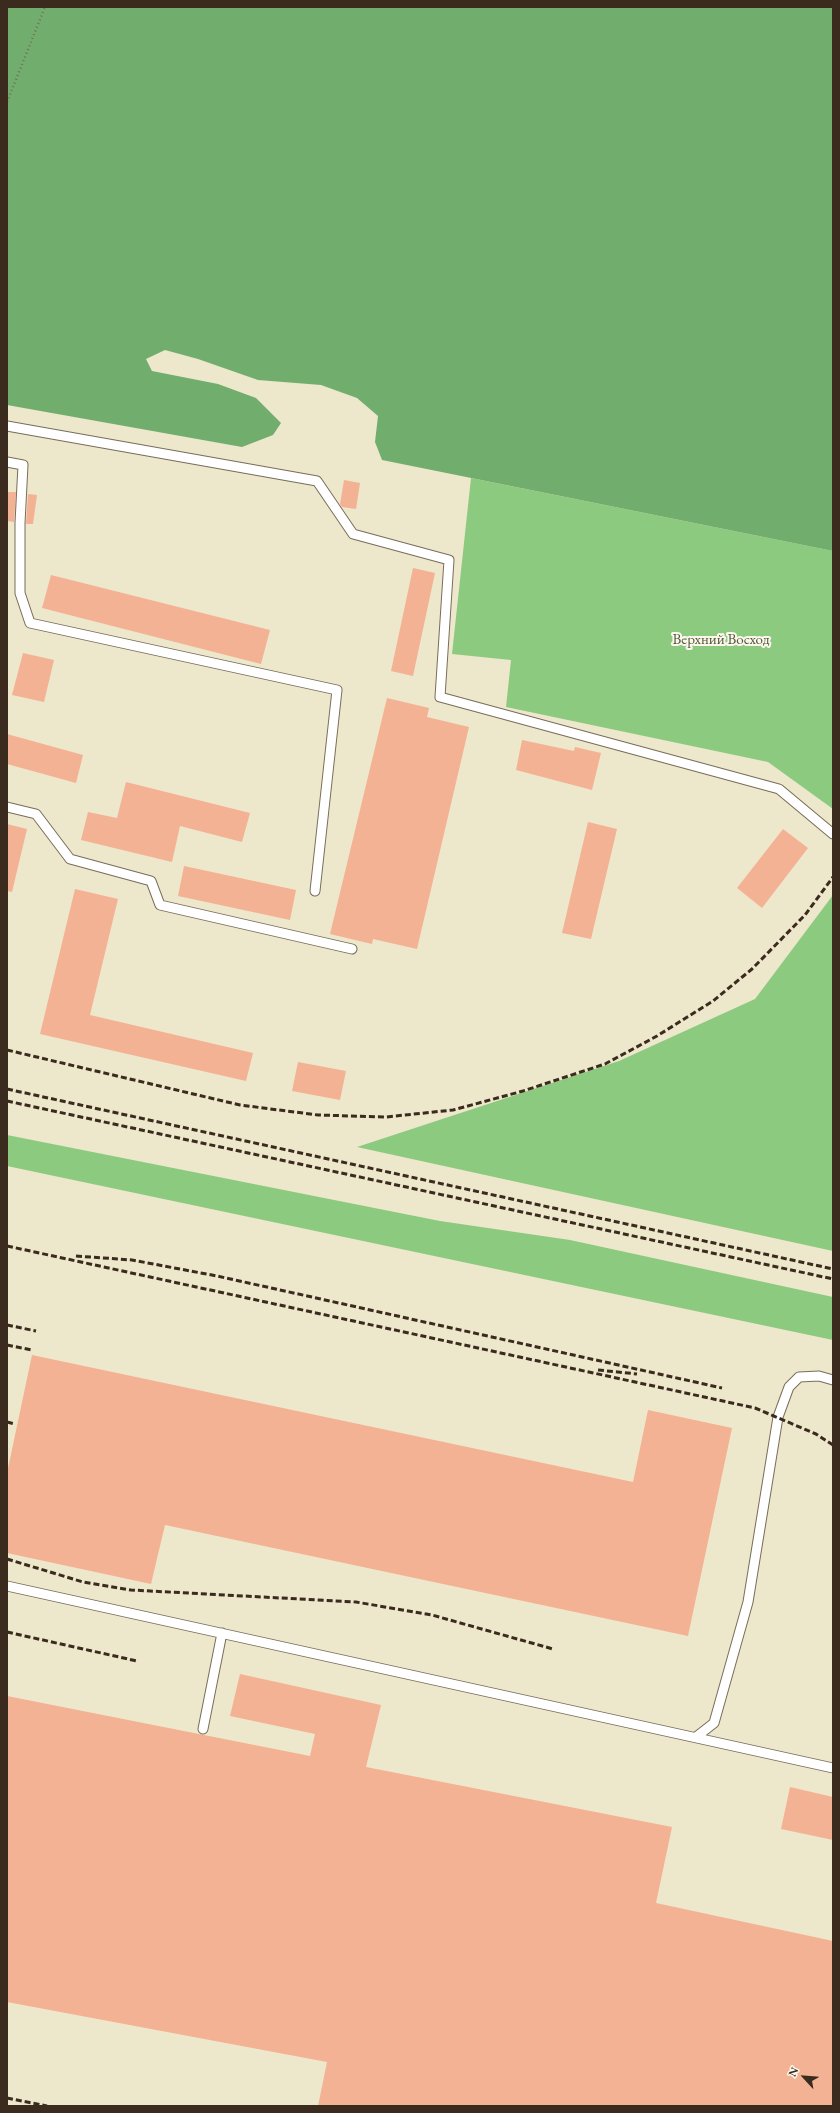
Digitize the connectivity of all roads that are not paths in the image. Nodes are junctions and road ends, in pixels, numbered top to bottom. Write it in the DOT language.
graph roads {
  1 [pos="7,426"];
  2 [pos="7,462"];
  3 [pos="7,807"];
  4 [pos="833,834"];
  5 [pos="315,891"];
  6 [pos="352,949"];
  7 [pos="833,1380"];
  8 [pos="7,1586"];
  9 [pos="222,1633"];
  10 [pos="203,1729"];
  11 [pos="696,1738"];
  12 [pos="833,1768"];
  1 -- 4 [label="lane"];
  2 -- 5 [label="lane"];
  3 -- 6 [label="lane"];
  7 -- 11 [label="lane"];
  8 -- 9 [label="lane"];
  9 -- 10 [label="lane"];
  9 -- 11 [label="lane"];
  11 -- 12 [label="lane"];
}
